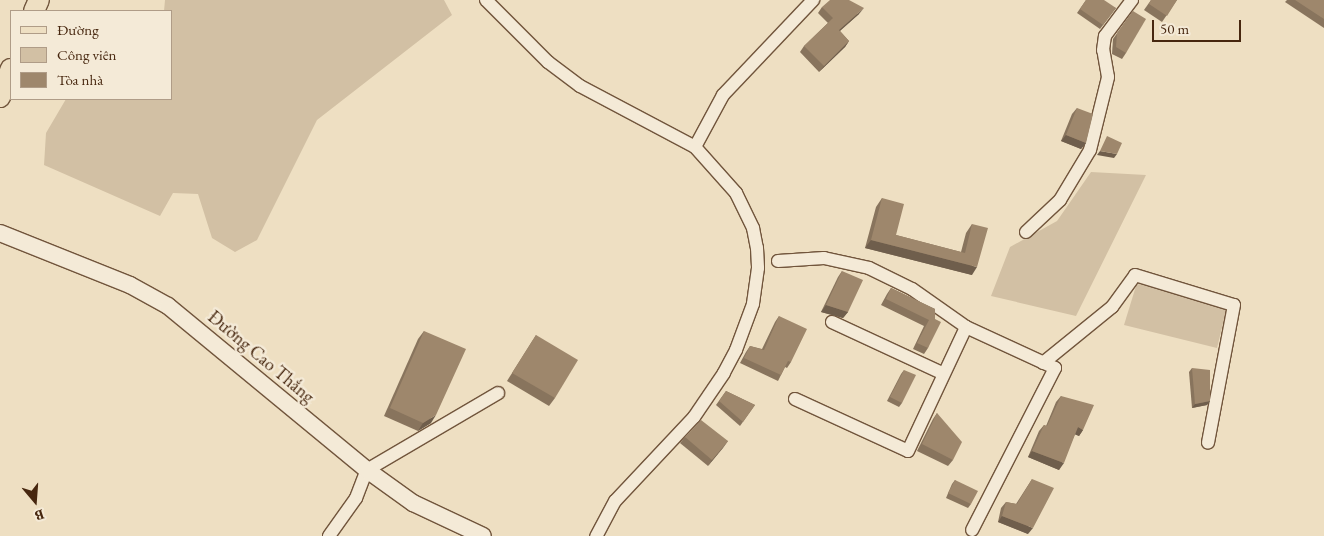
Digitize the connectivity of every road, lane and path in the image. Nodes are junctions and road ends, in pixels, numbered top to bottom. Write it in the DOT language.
graph roads {
  1 [pos="486,0"];
  2 [pos="813,0"];
  3 [pos="1132,0"];
  4 [pos="10,72"];
  5 [pos="0,97"];
  6 [pos="695,147"];
  7 [pos="1026,232"];
  8 [pos="0,233"];
  9 [pos="778,261"];
  10 [pos="832,322"];
  11 [pos="966,327"];
  12 [pos="1043,363"];
  13 [pos="944,374"];
  14 [pos="498,393"];
  15 [pos="795,399"];
  16 [pos="1208,443"];
  17 [pos="367,470"];
  18 [pos="972,530"];
  19 [pos="329,536"];
  20 [pos="482,536"];
  21 [pos="596,536"];
  1 -- 6 [label="street"];
  2 -- 6 [label="street"];
  3 -- 7 [label="street"];
  4 -- 5 [label="main road"];
  6 -- 21 [label="street"];
  8 -- 17 [label="street, Đường Cao Thắng"];
  9 -- 11 [label="street"];
  10 -- 13 [label="street"];
  11 -- 12 [label="street"];
  11 -- 13 [label="street"];
  12 -- 16 [label="street"];
  12 -- 18 [label="street"];
  13 -- 15 [label="street"];
  14 -- 17 [label="street"];
  17 -- 19 [label="street"];
  17 -- 20 [label="street, Đường Cao Thắng"];
}
